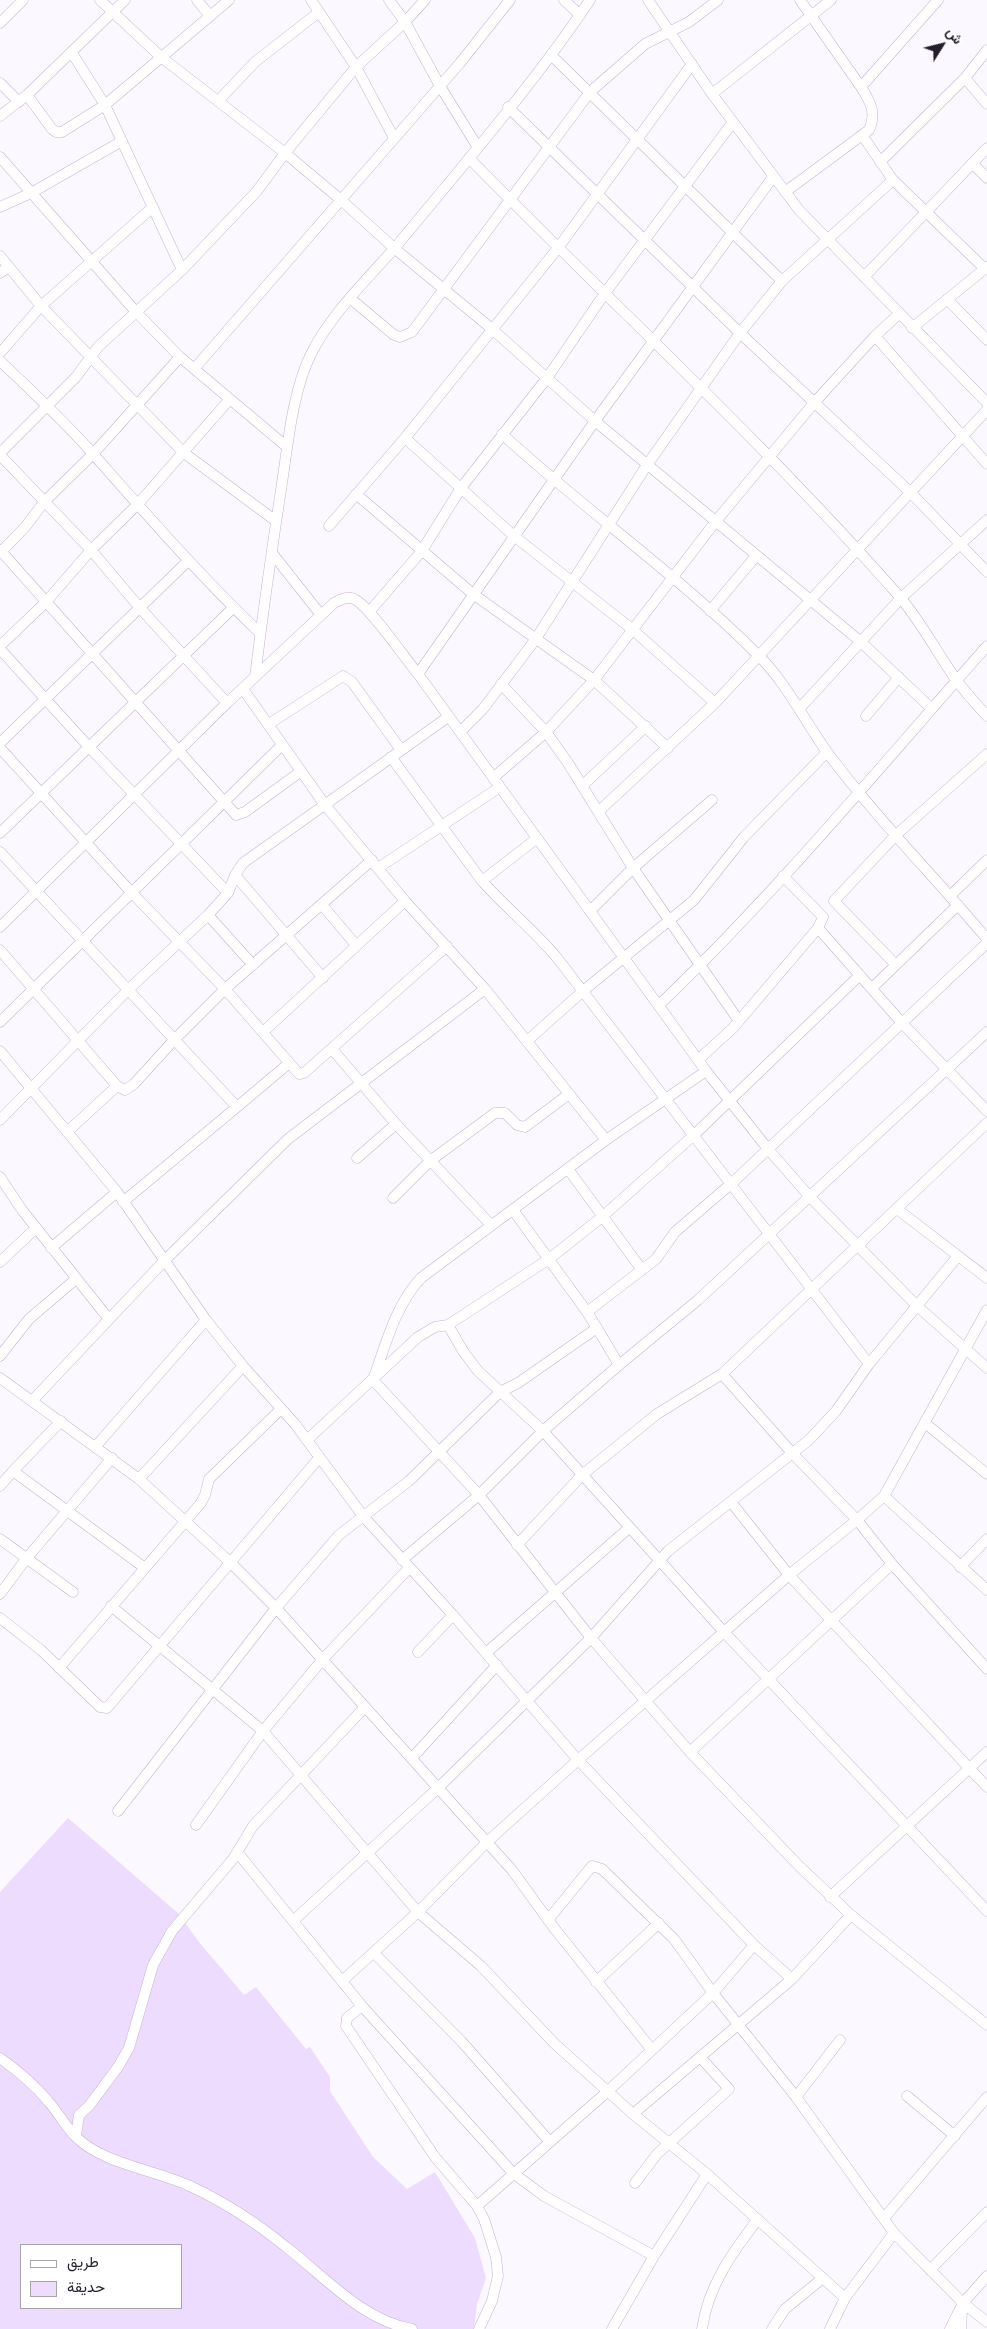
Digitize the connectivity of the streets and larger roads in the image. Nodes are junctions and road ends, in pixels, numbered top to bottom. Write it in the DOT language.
graph roads {
  1 [pos="100,0"];
  2 [pos="125,0"];
  3 [pos="196,0"];
  4 [pos="229,0"];
  5 [pos="311,0"];
  6 [pos="389,0"];
  7 [pos="425,0"];
  8 [pos="510,0"];
  9 [pos="564,0"];
  10 [pos="590,0"];
  11 [pos="648,0"];
  12 [pos="718,0"];
  13 [pos="800,0"];
  14 [pos="831,0"];
  15 [pos="938,0"];
  16 [pos="21,1"];
  17 [pos="112,12"];
  18 [pos="319,12"];
  19 [pos="580,15"];
  20 [pos="210,16"];
  21 [pos="812,16"];
  22 [pos="406,22"];
  23 [pos="0,23"];
  24 [pos="669,31"];
  25 [pos="987,50"];
  26 [pos="72,53"];
  27 [pos="551,55"];
  28 [pos="161,57"];
  29 [pos="692,64"];
  30 [pos="356,67"];
  31 [pos="964,78"];
  32 [pos="0,83"];
  33 [pos="440,86"];
  34 [pos="861,87"];
  35 [pos="590,92"];
  36 [pos="712,94"];
  37 [pos="23,99"];
  38 [pos="219,100"];
  39 [pos="987,104"];
  40 [pos="105,105"];
  41 [pos="508,107"];
  42 [pos="0,116"];
  43 [pos="733,122"];
  44 [pos="862,135"];
  45 [pos="394,138"];
  46 [pos="636,139"];
  47 [pos="122,141"];
  48 [pos="478,146"];
  49 [pos="549,146"];
  50 [pos="987,148"];
  51 [pos="285,153"];
  52 [pos="0,157"];
  53 [pos="469,158"];
  54 [pos="880,162"];
  55 [pos="973,164"];
  56 [pos="773,177"];
  57 [pos="987,178"];
  58 [pos="893,180"];
  59 [pos="685,186"];
  60 [pos="785,192"];
  61 [pos="31,193"];
  62 [pos="598,194"];
  63 [pos="340,199"];
  64 [pos="510,200"];
  65 [pos="0,207"];
  66 [pos="153,207"];
  67 [pos="929,212"];
  68 [pos="732,232"];
  69 [pos="644,240"];
  70 [pos="827,240"];
  71 [pos="394,248"];
  72 [pos="558,248"];
  73 [pos="0,256"];
  74 [pos="90,261"];
  75 [pos="986,268"];
  76 [pos="4,270"];
  77 [pos="182,270"];
  78 [pos="864,277"];
  79 [pos="782,281"];
  80 [pos="692,287"];
  81 [pos="444,290"];
  82 [pos="605,293"];
  83 [pos="351,299"];
  84 [pos="947,299"];
  85 [pos="41,306"];
  86 [pos="136,313"];
  87 [pos="899,314"];
  88 [pos="912,328"];
  89 [pos="492,330"];
  90 [pos="740,333"];
  91 [pos="875,336"];
  92 [pos="987,340"];
  93 [pos="653,341"];
  94 [pos="0,352"];
  95 [pos="91,357"];
  96 [pos="180,357"];
  97 [pos="0,361"];
  98 [pos="194,369"];
  99 [pos="547,378"];
  100 [pos="702,388"];
  101 [pos="229,400"];
  102 [pos="814,403"];
  103 [pos="987,403"];
  104 [pos="137,405"];
  105 [pos="48,406"];
  106 [pos="987,410"];
  107 [pos="595,421"];
  108 [pos="502,434"];
  109 [pos="963,436"];
  110 [pos="405,438"];
  111 [pos="288,447"];
  112 [pos="184,453"];
  113 [pos="0,454"];
  114 [pos="93,454"];
  115 [pos="768,457"];
  116 [pos="987,464"];
  117 [pos="647,465"];
  118 [pos="553,480"];
  119 [pos="461,488"];
  120 [pos="910,492"];
  121 [pos="356,494"];
  122 [pos="44,502"];
  123 [pos="137,505"];
  124 [pos="987,520"];
  125 [pos="716,521"];
  126 [pos="276,522"];
  127 [pos="608,525"];
  128 [pos="329,526"];
  129 [pos="514,536"];
  130 [pos="961,546"];
  131 [pos="91,550"];
  132 [pos="858,550"];
  133 [pos="0,552"];
  134 [pos="421,552"];
  135 [pos="272,553"];
  136 [pos="756,556"];
  137 [pos="188,561"];
  138 [pos="987,572"];
  139 [pos="672,579"];
  140 [pos="573,582"];
  141 [pos="473,594"];
  142 [pos="901,598"];
  143 [pos="809,600"];
  144 [pos="46,602"];
  145 [pos="140,608"];
  146 [pos="233,608"];
  147 [pos="710,611"];
  148 [pos="369,612"];
  149 [pos="321,615"];
  150 [pos="633,630"];
  151 [pos="260,633"];
  152 [pos="535,640"];
  153 [pos="861,642"];
  154 [pos="987,646"];
  155 [pos="0,647"];
  156 [pos="92,653"];
  157 [pos="758,655"];
  158 [pos="183,656"];
  159 [pos="418,674"];
  160 [pos="899,676"];
  161 [pos="255,677"];
  162 [pos="594,680"];
  163 [pos="957,680"];
  164 [pos="502,684"];
  165 [pos="243,689"];
  166 [pos="44,699"];
  167 [pos="135,701"];
  168 [pos="715,703"];
  169 [pos="227,704"];
  170 [pos="799,708"];
  171 [pos="931,708"];
  172 [pos="866,716"];
  173 [pos="987,716"];
  174 [pos="448,717"];
  175 [pos="269,724"];
  176 [pos="646,726"];
  177 [pos="460,732"];
  178 [pos="546,732"];
  179 [pos="0,743"];
  180 [pos="282,745"];
  181 [pos="89,747"];
  182 [pos="0,748"];
  183 [pos="668,748"];
  184 [pos="180,750"];
  185 [pos="401,750"];
  186 [pos="827,752"];
  187 [pos="987,754"];
  188 [pos="391,757"];
  189 [pos="300,772"];
  190 [pos="494,778"];
  191 [pos="582,786"];
  192 [pos="500,787"];
  193 [pos="859,792"];
  194 [pos="41,793"];
  195 [pos="135,796"];
  196 [pos="712,800"];
  197 [pos="224,801"];
  198 [pos="325,804"];
  199 [pos="598,812"];
  200 [pos="441,826"];
  201 [pos="0,833"];
  202 [pos="896,835"];
  203 [pos="536,838"];
  204 [pos="85,844"];
  205 [pos="180,845"];
  206 [pos="0,852"];
  207 [pos="987,860"];
  208 [pos="375,864"];
  209 [pos="633,868"];
  210 [pos="235,875"];
  211 [pos="783,876"];
  212 [pos="482,882"];
  213 [pos="36,892"];
  214 [pos="132,893"];
  215 [pos="228,894"];
  216 [pos="950,896"];
  217 [pos="405,901"];
  218 [pos="834,901"];
  219 [pos="322,905"];
  220 [pos="958,905"];
  221 [pos="590,911"];
  222 [pos="208,915"];
  223 [pos="823,917"];
  224 [pos="671,920"];
  225 [pos="0,927"];
  226 [pos="818,928"];
  227 [pos="288,935"];
  228 [pos="987,939"];
  229 [pos="179,941"];
  230 [pos="82,942"];
  231 [pos="987,943"];
  232 [pos="356,944"];
  233 [pos="447,946"];
  234 [pos="0,950"];
  235 [pos="624,959"];
  236 [pos="253,965"];
  237 [pos="896,965"];
  238 [pos="699,966"];
  239 [pos="860,974"];
  240 [pos="323,978"];
  241 [pos="872,988"];
  242 [pos="34,989"];
  243 [pos="225,989"];
  244 [pos="485,989"];
  245 [pos="128,990"];
  246 [pos="583,991"];
  247 [pos="659,1005"];
  248 [pos="739,1021"];
  249 [pos="0,1022"];
  250 [pos="902,1023"];
  251 [pos="263,1032"];
  252 [pos="987,1032"];
  253 [pos="78,1040"];
  254 [pos="174,1040"];
  255 [pos="528,1041"];
  256 [pos="332,1049"];
  257 [pos="0,1050"];
  258 [pos="698,1060"];
  259 [pos="288,1064"];
  260 [pos="947,1070"];
  261 [pos="706,1071"];
  262 [pos="360,1083"];
  263 [pos="117,1086"];
  264 [pos="32,1087"];
  265 [pos="569,1094"];
  266 [pos="666,1098"];
  267 [pos="730,1100"];
  268 [pos="237,1106"];
  269 [pos="987,1111"];
  270 [pos="0,1120"];
  271 [pos="987,1123"];
  272 [pos="396,1124"];
  273 [pos="67,1132"];
  274 [pos="694,1135"];
  275 [pos="606,1140"];
  276 [pos="768,1149"];
  277 [pos="357,1158"];
  278 [pos="430,1161"];
  279 [pos="568,1169"];
  280 [pos="0,1178"];
  281 [pos="732,1183"];
  282 [pos="116,1192"];
  283 [pos="810,1196"];
  284 [pos="393,1198"];
  285 [pos="123,1202"];
  286 [pos="897,1209"];
  287 [pos="513,1210"];
  288 [pos="602,1218"];
  289 [pos="491,1225"];
  290 [pos="36,1228"];
  291 [pos="769,1232"];
  292 [pos="857,1246"];
  293 [pos="51,1248"];
  294 [pos="958,1256"];
  295 [pos="550,1259"];
  296 [pos="165,1260"];
  297 [pos="0,1262"];
  298 [pos="642,1270"];
  299 [pos="987,1278"];
  300 [pos="76,1279"];
  301 [pos="812,1290"];
  302 [pos="916,1305"];
  303 [pos="987,1310"];
  304 [pos="587,1312"];
  305 [pos="108,1318"];
  306 [pos="206,1320"];
  307 [pos="448,1325"];
  308 [pos="597,1328"];
  309 [pos="966,1348"];
  310 [pos="0,1356"];
  311 [pos="869,1364"];
  312 [pos="619,1365"];
  313 [pos="243,1366"];
  314 [pos="987,1368"];
  315 [pos="722,1374"];
  316 [pos="0,1378"];
  317 [pos="373,1380"];
  318 [pos="500,1392"];
  319 [pos="32,1401"];
  320 [pos="281,1409"];
  321 [pos="61,1421"];
  322 [pos="925,1423"];
  323 [pos="543,1432"];
  324 [pos="307,1440"];
  325 [pos="96,1446"];
  326 [pos="441,1451"];
  327 [pos="793,1454"];
  328 [pos="112,1458"];
  329 [pos="319,1458"];
  330 [pos="13,1471"];
  331 [pos="987,1474"];
  332 [pos="582,1475"];
  333 [pos="139,1479"];
  334 [pos="0,1486"];
  335 [pos="479,1495"];
  336 [pos="884,1496"];
  337 [pos="731,1502"];
  338 [pos="67,1511"];
  339 [pos="363,1516"];
  340 [pos="857,1520"];
  341 [pos="186,1521"];
  342 [pos="630,1528"];
  343 [pos="0,1539"];
  344 [pos="987,1539"];
  345 [pos="517,1545"];
  346 [pos="26,1559"];
  347 [pos="402,1560"];
  348 [pos="659,1560"];
  349 [pos="232,1564"];
  350 [pos="892,1564"];
  351 [pos="960,1567"];
  352 [pos="145,1568"];
  353 [pos="409,1568"];
  354 [pos="789,1574"];
  355 [pos="987,1590"];
  356 [pos="72,1592"];
  357 [pos="555,1593"];
  358 [pos="0,1594"];
  359 [pos="111,1606"];
  360 [pos="276,1608"];
  361 [pos="453,1615"];
  362 [pos="0,1618"];
  363 [pos="832,1620"];
  364 [pos="724,1632"];
  365 [pos="591,1638"];
  366 [pos="159,1646"];
  367 [pos="418,1652"];
  368 [pos="486,1653"];
  369 [pos="323,1659"];
  370 [pos="497,1665"];
  371 [pos="59,1668"];
  372 [pos="987,1669"];
  373 [pos="768,1679"];
  374 [pos="213,1688"];
  375 [pos="526,1699"];
  376 [pos="644,1701"];
  377 [pos="365,1706"];
  378 [pos="263,1731"];
  379 [pos="690,1752"];
  380 [pos="987,1752"];
  381 [pos="412,1758"];
  382 [pos="578,1760"];
  383 [pos="970,1769"];
  384 [pos="301,1774"];
  385 [pos="987,1787"];
  386 [pos="438,1788"];
  387 [pos="118,1811"];
  388 [pos="196,1825"];
  389 [pos="906,1826"];
  390 [pos="487,1842"];
  391 [pos="237,1852"];
  392 [pos="368,1854"];
  393 [pos="830,1896"];
  394 [pos="987,1911"];
  395 [pos="418,1912"];
  396 [pos="850,1915"];
  397 [pos="548,1920"];
  398 [pos="293,1921"];
  399 [pos="659,1923"];
  400 [pos="754,1945"];
  401 [pos="374,1953"];
  402 [pos="792,1979"];
  403 [pos="342,1981"];
  404 [pos="596,1982"];
  405 [pos="713,1993"];
  406 [pos="362,2006"];
  407 [pos="739,2024"];
  408 [pos="987,2025"];
  409 [pos="840,2040"];
  410 [pos="652,2050"];
  411 [pos="0,2058"];
  412 [pos="701,2058"];
  413 [pos="607,2092"];
  414 [pos="907,2096"];
  415 [pos="796,2097"];
  416 [pos="987,2097"];
  417 [pos="633,2114"];
  418 [pos="76,2136"];
  419 [pos="955,2136"];
  420 [pos="550,2142"];
  421 [pos="668,2144"];
  422 [pos="513,2173"];
  423 [pos="707,2174"];
  424 [pos="635,2183"];
  425 [pos="477,2206"];
  426 [pos="987,2212"];
  427 [pos="884,2218"];
  428 [pos="758,2219"];
  429 [pos="894,2234"];
  430 [pos="654,2256"];
  431 [pos="930,2270"];
  432 [pos="987,2276"];
  433 [pos="823,2278"];
  434 [pos="845,2298"];
  435 [pos="963,2302"];
  436 [pos="987,2322"];
  437 [pos="412,2329"];
  438 [pos="479,2329"];
  439 [pos="612,2329"];
  440 [pos="702,2329"];
  441 [pos="772,2329"];
  442 [pos="830,2329"];
  443 [pos="950,2329"];
  444 [pos="961,2329"];
  1 -- 17 [label="street"];
  2 -- 17 [label="street"];
  3 -- 20 [label="street"];
  4 -- 20 [label="street"];
  5 -- 18 [label="street"];
  6 -- 22 [label="street"];
  7 -- 22 [label="street"];
  8 -- 33 [label="street"];
  9 -- 19 [label="street"];
  10 -- 19 [label="street"];
  11 -- 24 [label="street"];
  12 -- 24 [label="street"];
  13 -- 21 [label="street"];
  14 -- 21 [label="street"];
  15 -- 34 [label="street"];
  16 -- 23 [label="street"];
  17 -- 26 [label="street"];
  17 -- 28 [label="street"];
  18 -- 30 [label="street"];
  18 -- 38 [label="street"];
  19 -- 27 [label="street"];
  20 -- 28 [label="street"];
  21 -- 34 [label="street"];
  21 -- 36 [label="street"];
  22 -- 30 [label="street"];
  22 -- 33 [label="street"];
  24 -- 29 [label="street"];
  24 -- 35 [label="street"];
  25 -- 31 [label="street"];
  26 -- 37 [label="street"];
  26 -- 40 [label="street"];
  27 -- 35 [label="street"];
  27 -- 41 [label="street"];
  28 -- 38 [label="street"];
  28 -- 40 [label="street"];
  29 -- 36 [label="street"];
  29 -- 46 [label="street"];
  30 -- 45 [label="street"];
  30 -- 51 [label="street"];
  31 -- 39 [label="street"];
  31 -- 54 [label="street"];
  32 -- 37 [label="street"];
  33 -- 45 [label="street"];
  33 -- 48 [label="street"];
  34 -- 44 [label="street"];
  35 -- 46 [label="street"];
  35 -- 49 [label="street"];
  36 -- 43 [label="street"];
  37 -- 40 [label="street"];
  37 -- 42 [label="street"];
  38 -- 51 [label="street"];
  40 -- 47 [label="street"];
  41 -- 48 [label="street"];
  41 -- 49 [label="street"];
  43 -- 56 [label="street"];
  43 -- 59 [label="street"];
  44 -- 54 [label="street"];
  44 -- 60 [label="street"];
  45 -- 63 [label="street"];
  46 -- 59 [label="street"];
  46 -- 62 [label="street"];
  47 -- 61 [label="street"];
  47 -- 66 [label="street"];
  48 -- 53 [label="street"];
  49 -- 62 [label="street"];
  49 -- 64 [label="street"];
  50 -- 55 [label="street"];
  51 -- 63 [label="street"];
  51 -- 77 [label="street"];
  52 -- 61 [label="street"];
  53 -- 64 [label="street"];
  53 -- 71 [label="street"];
  54 -- 58 [label="street"];
  55 -- 57 [label="street"];
  55 -- 67 [label="street"];
  56 -- 60 [label="street"];
  56 -- 68 [label="street"];
  58 -- 67 [label="street"];
  58 -- 70 [label="street"];
  59 -- 68 [label="street"];
  59 -- 69 [label="street"];
  60 -- 70 [label="street"];
  61 -- 65 [label="street"];
  61 -- 74 [label="street"];
  62 -- 69 [label="street"];
  62 -- 72 [label="street"];
  63 -- 71 [label="street"];
  63 -- 98 [label="street"];
  64 -- 72 [label="street"];
  64 -- 81 [label="street"];
  66 -- 74 [label="street"];
  66 -- 77 [label="street"];
  67 -- 75 [label="street"];
  67 -- 78 [label="street"];
  68 -- 79 [label="street"];
  68 -- 80 [label="street"];
  69 -- 80 [label="street"];
  69 -- 82 [label="street"];
  70 -- 78 [label="street"];
  70 -- 79 [label="street"];
  71 -- 81 [label="street"];
  71 -- 83 [label="street"];
  72 -- 82 [label="street"];
  72 -- 89 [label="street"];
  73 -- 76 [label="street"];
  74 -- 85 [label="street"];
  74 -- 86 [label="street"];
  75 -- 84 [label="street"];
  76 -- 85 [label="street"];
  77 -- 86 [label="street"];
  78 -- 87 [label="street"];
  79 -- 90 [label="street"];
  80 -- 90 [label="street"];
  80 -- 93 [label="street"];
  81 -- 83 [label="street"];
  81 -- 89 [label="street"];
  82 -- 93 [label="street"];
  82 -- 99 [label="street"];
  83 -- 111 [label="street"];
  84 -- 88 [label="street"];
  84 -- 92 [label="street"];
  85 -- 94 [label="street"];
  85 -- 95 [label="street"];
  86 -- 95 [label="street"];
  86 -- 96 [label="street"];
  87 -- 88 [label="street"];
  87 -- 91 [label="street"];
  88 -- 103 [label="street"];
  89 -- 99 [label="street"];
  89 -- 110 [label="street"];
  90 -- 100 [label="street"];
  90 -- 102 [label="street"];
  91 -- 102 [label="street"];
  91 -- 109 [label="street"];
  93 -- 100 [label="street"];
  93 -- 107 [label="street"];
  95 -- 104 [label="street"];
  95 -- 105 [label="street"];
  96 -- 98 [label="street"];
  96 -- 104 [label="street"];
  97 -- 105 [label="street"];
  98 -- 101 [label="street"];
  99 -- 107 [label="street"];
  99 -- 108 [label="street"];
  100 -- 115 [label="street"];
  100 -- 117 [label="street"];
  101 -- 111 [label="street"];
  101 -- 112 [label="street"];
  102 -- 115 [label="street"];
  102 -- 120 [label="street"];
  104 -- 112 [label="street"];
  104 -- 114 [label="street"];
  105 -- 113 [label="street"];
  105 -- 114 [label="street"];
  106 -- 109 [label="street"];
  107 -- 117 [label="street"];
  107 -- 118 [label="street"];
  108 -- 118 [label="street"];
  108 -- 119 [label="street"];
  109 -- 116 [label="street"];
  109 -- 120 [label="street"];
  110 -- 119 [label="street"];
  110 -- 121 [label="street"];
  111 -- 126 [label="street"];
  112 -- 123 [label="street"];
  112 -- 126 [label="street"];
  113 -- 122 [label="street"];
  114 -- 122 [label="street"];
  114 -- 123 [label="street"];
  115 -- 125 [label="street"];
  115 -- 132 [label="street"];
  117 -- 125 [label="street"];
  117 -- 127 [label="street"];
  118 -- 127 [label="street"];
  118 -- 129 [label="street"];
  119 -- 129 [label="street"];
  119 -- 134 [label="street"];
  120 -- 130 [label="street"];
  120 -- 132 [label="street"];
  121 -- 128 [label="street"];
  121 -- 134 [label="street"];
  122 -- 131 [label="street"];
  122 -- 133 [label="street"];
  123 -- 131 [label="street"];
  123 -- 137 [label="street"];
  124 -- 130 [label="street"];
  125 -- 136 [label="street"];
  125 -- 139 [label="street"];
  126 -- 135 [label="street"];
  127 -- 139 [label="street"];
  127 -- 140 [label="street"];
  129 -- 140 [label="street"];
  129 -- 141 [label="street"];
  130 -- 138 [label="street"];
  130 -- 142 [label="street"];
  131 -- 144 [label="street"];
  131 -- 145 [label="street"];
  132 -- 142 [label="street"];
  132 -- 143 [label="street"];
  133 -- 144 [label="street"];
  134 -- 141 [label="street"];
  134 -- 148 [label="street"];
  135 -- 149 [label="street"];
  135 -- 151 [label="street"];
  136 -- 143 [label="street"];
  136 -- 147 [label="street"];
  137 -- 145 [label="street"];
  137 -- 146 [label="street"];
  139 -- 147 [label="street"];
  139 -- 150 [label="street"];
  140 -- 150 [label="street"];
  140 -- 152 [label="street"];
  141 -- 152 [label="street"];
  141 -- 159 [label="street"];
  142 -- 153 [label="street"];
  142 -- 163 [label="street"];
  143 -- 153 [label="street"];
  143 -- 157 [label="street"];
  144 -- 155 [label="street"];
  144 -- 156 [label="street"];
  145 -- 156 [label="street"];
  145 -- 158 [label="street"];
  146 -- 151 [label="street"];
  146 -- 158 [label="street"];
  147 -- 157 [label="street"];
  148 -- 149 [label="street"];
  148 -- 159 [label="street"];
  149 -- 161 [label="street"];
  150 -- 162 [label="street"];
  150 -- 168 [label="street"];
  151 -- 161 [label="street"];
  152 -- 162 [label="street"];
  152 -- 164 [label="street"];
  153 -- 160 [label="street"];
  153 -- 170 [label="street"];
  154 -- 163 [label="street"];
  155 -- 166 [label="street"];
  156 -- 166 [label="street"];
  156 -- 167 [label="street"];
  157 -- 168 [label="street"];
  157 -- 170 [label="street"];
  158 -- 167 [label="street"];
  158 -- 169 [label="street"];
  159 -- 174 [label="street"];
  160 -- 171 [label="street"];
  160 -- 172 [label="street"];
  161 -- 165 [label="street"];
  162 -- 176 [label="street"];
  162 -- 178 [label="street"];
  163 -- 171 [label="street"];
  163 -- 173 [label="street"];
  164 -- 177 [label="street"];
  164 -- 178 [label="street"];
  165 -- 169 [label="street"];
  165 -- 175 [label="street"];
  166 -- 179 [label="street"];
  166 -- 181 [label="street"];
  167 -- 181 [label="street"];
  167 -- 184 [label="street"];
  168 -- 183 [label="street"];
  169 -- 184 [label="street"];
  170 -- 186 [label="street"];
  171 -- 193 [label="street"];
  174 -- 177 [label="street"];
  174 -- 185 [label="street"];
  175 -- 180 [label="street"];
  175 -- 185 [label="street"];
  176 -- 183 [label="street"];
  176 -- 191 [label="street"];
  177 -- 190 [label="street"];
  178 -- 190 [label="street"];
  178 -- 191 [label="street"];
  180 -- 189 [label="street"];
  180 -- 197 [label="street"];
  181 -- 194 [label="street"];
  181 -- 195 [label="street"];
  182 -- 194 [label="street"];
  183 -- 199 [label="street"];
  184 -- 195 [label="street"];
  184 -- 197 [label="street"];
  185 -- 188 [label="street"];
  186 -- 193 [label="street"];
  186 -- 224 [label="street"];
  187 -- 202 [label="street"];
  188 -- 198 [label="street"];
  188 -- 200 [label="street"];
  189 -- 197 [label="street"];
  189 -- 198 [label="street"];
  190 -- 192 [label="street"];
  191 -- 199 [label="street"];
  192 -- 200 [label="street"];
  192 -- 203 [label="street"];
  193 -- 202 [label="street"];
  193 -- 211 [label="street"];
  194 -- 201 [label="street"];
  194 -- 204 [label="street"];
  195 -- 204 [label="street"];
  195 -- 205 [label="street"];
  196 -- 209 [label="street"];
  197 -- 205 [label="street"];
  198 -- 208 [label="street"];
  198 -- 210 [label="street"];
  199 -- 209 [label="street"];
  200 -- 208 [label="street"];
  200 -- 212 [label="street"];
  202 -- 216 [label="street"];
  202 -- 218 [label="street"];
  203 -- 212 [label="street"];
  203 -- 221 [label="street"];
  204 -- 213 [label="street"];
  204 -- 214 [label="street"];
  205 -- 214 [label="street"];
  205 -- 215 [label="street"];
  206 -- 213 [label="street"];
  207 -- 216 [label="street"];
  208 -- 217 [label="street"];
  208 -- 219 [label="street"];
  209 -- 221 [label="street"];
  209 -- 224 [label="street"];
  210 -- 215 [label="street"];
  210 -- 227 [label="street"];
  211 -- 223 [label="street"];
  211 -- 238 [label="street"];
  212 -- 246 [label="street"];
  213 -- 225 [label="street"];
  213 -- 230 [label="street"];
  214 -- 229 [label="street"];
  214 -- 230 [label="street"];
  215 -- 222 [label="street"];
  216 -- 220 [label="street"];
  217 -- 232 [label="street"];
  217 -- 233 [label="street"];
  218 -- 223 [label="street"];
  218 -- 237 [label="street"];
  219 -- 227 [label="street"];
  219 -- 232 [label="street"];
  220 -- 228 [label="street"];
  220 -- 237 [label="street"];
  221 -- 235 [label="street"];
  222 -- 229 [label="street"];
  222 -- 236 [label="street"];
  223 -- 226 [label="street"];
  224 -- 235 [label="street"];
  224 -- 238 [label="street"];
  226 -- 239 [label="street"];
  226 -- 248 [label="street"];
  227 -- 236 [label="street"];
  227 -- 240 [label="street"];
  229 -- 243 [label="street"];
  229 -- 245 [label="street"];
  230 -- 242 [label="street"];
  230 -- 245 [label="street"];
  231 -- 250 [label="street"];
  232 -- 240 [label="street"];
  233 -- 244 [label="street"];
  233 -- 256 [label="street"];
  234 -- 242 [label="street"];
  235 -- 246 [label="street"];
  235 -- 247 [label="street"];
  236 -- 243 [label="street"];
  237 -- 241 [label="street"];
  238 -- 247 [label="street"];
  238 -- 248 [label="street"];
  239 -- 241 [label="street"];
  239 -- 267 [label="street"];
  240 -- 251 [label="street"];
  241 -- 250 [label="street"];
  242 -- 249 [label="street"];
  242 -- 253 [label="street"];
  243 -- 251 [label="street"];
  243 -- 254 [label="street"];
  244 -- 255 [label="street"];
  244 -- 262 [label="street"];
  245 -- 253 [label="street"];
  245 -- 254 [label="street"];
  246 -- 255 [label="street"];
  246 -- 266 [label="street"];
  247 -- 258 [label="street"];
  248 -- 258 [label="street"];
  250 -- 260 [label="street"];
  250 -- 276 [label="street"];
  251 -- 259 [label="street"];
  252 -- 260 [label="street"];
  253 -- 263 [label="street"];
  253 -- 264 [label="street"];
  254 -- 263 [label="street"];
  254 -- 268 [label="street"];
  255 -- 265 [label="street"];
  256 -- 259 [label="street"];
  256 -- 262 [label="street"];
  257 -- 264 [label="street"];
  258 -- 261 [label="street"];
  259 -- 268 [label="street"];
  260 -- 269 [label="street"];
  260 -- 283 [label="street"];
  261 -- 266 [label="street"];
  261 -- 267 [label="street"];
  262 -- 272 [label="street"];
  262 -- 296 [label="street"];
  263 -- 273 [label="street"];
  264 -- 270 [label="street"];
  264 -- 273 [label="street"];
  265 -- 275 [label="street"];
  265 -- 278 [label="street"];
  266 -- 274 [label="street"];
  266 -- 275 [label="street"];
  267 -- 274 [label="street"];
  267 -- 276 [label="street"];
  268 -- 285 [label="street"];
  271 -- 286 [label="street"];
  272 -- 277 [label="street"];
  272 -- 278 [label="street"];
  273 -- 282 [label="street"];
  274 -- 281 [label="street"];
  274 -- 288 [label="street"];
  275 -- 279 [label="street"];
  276 -- 281 [label="street"];
  276 -- 283 [label="street"];
  278 -- 284 [label="street"];
  278 -- 289 [label="street"];
  279 -- 287 [label="street"];
  279 -- 288 [label="street"];
  280 -- 290 [label="street"];
  281 -- 291 [label="street"];
  281 -- 298 [label="street"];
  282 -- 285 [label="street"];
  282 -- 293 [label="street"];
  283 -- 291 [label="street"];
  283 -- 292 [label="street"];
  285 -- 296 [label="street"];
  286 -- 292 [label="street"];
  286 -- 294 [label="street"];
  287 -- 289 [label="street"];
  287 -- 295 [label="street"];
  288 -- 295 [label="street"];
  288 -- 298 [label="street"];
  289 -- 317 [label="street"];
  290 -- 293 [label="street"];
  290 -- 297 [label="street"];
  291 -- 301 [label="street"];
  291 -- 312 [label="street"];
  292 -- 301 [label="street"];
  292 -- 302 [label="street"];
  293 -- 300 [label="street"];
  294 -- 299 [label="street"];
  294 -- 302 [label="street"];
  295 -- 304 [label="street"];
  295 -- 307 [label="street"];
  296 -- 305 [label="street"];
  296 -- 306 [label="street"];
  298 -- 304 [label="street"];
  300 -- 305 [label="street"];
  300 -- 310 [label="street"];
  301 -- 311 [label="street"];
  301 -- 315 [label="street"];
  302 -- 309 [label="street"];
  302 -- 311 [label="street"];
  303 -- 309 [label="street"];
  304 -- 308 [label="street"];
  305 -- 319 [label="street"];
  306 -- 313 [label="street"];
  306 -- 325 [label="street"];
  307 -- 317 [label="street"];
  307 -- 318 [label="street"];
  308 -- 312 [label="street"];
  308 -- 318 [label="street"];
  309 -- 314 [label="street"];
  309 -- 322 [label="street"];
  311 -- 327 [label="street"];
  312 -- 323 [label="street"];
  313 -- 320 [label="street"];
  313 -- 333 [label="street"];
  315 -- 327 [label="street"];
  315 -- 332 [label="street"];
  316 -- 319 [label="street"];
  317 -- 324 [label="street"];
  317 -- 326 [label="street"];
  318 -- 323 [label="street"];
  318 -- 326 [label="street"];
  319 -- 321 [label="street"];
  320 -- 324 [label="street"];
  320 -- 341 [label="street"];
  321 -- 325 [label="street"];
  321 -- 330 [label="street"];
  322 -- 331 [label="street"];
  322 -- 336 [label="street"];
  323 -- 332 [label="street"];
  323 -- 335 [label="street"];
  324 -- 329 [label="street"];
  325 -- 328 [label="street"];
  326 -- 335 [label="street"];
  326 -- 339 [label="street"];
  327 -- 337 [label="street"];
  327 -- 340 [label="street"];
  328 -- 333 [label="street"];
  328 -- 338 [label="street"];
  329 -- 339 [label="street"];
  329 -- 349 [label="street"];
  330 -- 334 [label="street"];
  330 -- 338 [label="street"];
  332 -- 342 [label="street"];
  332 -- 345 [label="street"];
  333 -- 341 [label="street"];
  335 -- 345 [label="street"];
  335 -- 347 [label="street"];
  336 -- 340 [label="street"];
  336 -- 351 [label="street"];
  337 -- 348 [label="street"];
  337 -- 354 [label="street"];
  338 -- 346 [label="street"];
  338 -- 352 [label="street"];
  339 -- 347 [label="street"];
  339 -- 360 [label="street"];
  340 -- 350 [label="street"];
  340 -- 354 [label="street"];
  341 -- 349 [label="street"];
  341 -- 352 [label="street"];
  342 -- 348 [label="street"];
  342 -- 357 [label="street"];
  343 -- 346 [label="street"];
  344 -- 351 [label="street"];
  345 -- 357 [label="street"];
  346 -- 356 [label="street"];
  346 -- 358 [label="street"];
  347 -- 353 [label="street"];
  348 -- 364 [label="street"];
  348 -- 365 [label="street"];
  349 -- 360 [label="street"];
  349 -- 366 [label="street"];
  350 -- 363 [label="street"];
  350 -- 372 [label="street"];
  351 -- 355 [label="street"];
  352 -- 359 [label="street"];
  353 -- 361 [label="street"];
  353 -- 369 [label="street"];
  354 -- 363 [label="street"];
  354 -- 364 [label="street"];
  357 -- 365 [label="street"];
  357 -- 368 [label="street"];
  359 -- 366 [label="street"];
  359 -- 371 [label="street"];
  360 -- 369 [label="street"];
  360 -- 374 [label="street"];
  361 -- 367 [label="street"];
  361 -- 368 [label="street"];
  362 -- 371 [label="street"];
  363 -- 373 [label="street"];
  363 -- 383 [label="street"];
  364 -- 373 [label="street"];
  364 -- 376 [label="street"];
  365 -- 375 [label="street"];
  365 -- 376 [label="street"];
  366 -- 371 [label="street"];
  366 -- 374 [label="street"];
  368 -- 370 [label="street"];
  369 -- 377 [label="street"];
  369 -- 378 [label="street"];
  370 -- 375 [label="street"];
  370 -- 381 [label="street"];
  373 -- 379 [label="street"];
  373 -- 389 [label="street"];
  374 -- 378 [label="street"];
  374 -- 387 [label="street"];
  375 -- 382 [label="street"];
  375 -- 386 [label="street"];
  376 -- 379 [label="street"];
  376 -- 382 [label="street"];
  377 -- 381 [label="street"];
  377 -- 384 [label="street"];
  378 -- 384 [label="street"];
  378 -- 388 [label="street"];
  379 -- 393 [label="street"];
  380 -- 383 [label="street"];
  381 -- 386 [label="street"];
  382 -- 390 [label="street"];
  382 -- 400 [label="street"];
  383 -- 385 [label="street"];
  383 -- 389 [label="street"];
  384 -- 391 [label="street"];
  384 -- 392 [label="street"];
  386 -- 390 [label="street"];
  386 -- 392 [label="street"];
  389 -- 393 [label="street"];
  389 -- 394 [label="street"];
  390 -- 395 [label="street"];
  390 -- 397 [label="street"];
  391 -- 398 [label="street"];
  391 -- 418 [label="street"];
  392 -- 395 [label="street"];
  392 -- 398 [label="street"];
  393 -- 396 [label="street"];
  395 -- 401 [label="street"];
  395 -- 413 [label="street"];
  396 -- 402 [label="street"];
  396 -- 408 [label="street"];
  397 -- 399 [label="street"];
  397 -- 404 [label="street"];
  398 -- 403 [label="street"];
  399 -- 404 [label="street"];
  399 -- 405 [label="street"];
  400 -- 402 [label="street"];
  400 -- 405 [label="street"];
  401 -- 403 [label="street"];
  401 -- 420 [label="street"];
  402 -- 407 [label="street"];
  403 -- 406 [label="street"];
  404 -- 410 [label="street"];
  405 -- 407 [label="street"];
  405 -- 410 [label="street"];
  406 -- 422 [label="street"];
  406 -- 425 [label="street"];
  407 -- 412 [label="street"];
  407 -- 415 [label="street"];
  409 -- 415 [label="street"];
  410 -- 413 [label="street"];
  411 -- 418 [label="street"];
  412 -- 417 [label="street"];
  412 -- 421 [label="street"];
  413 -- 417 [label="street"];
  413 -- 420 [label="street"];
  414 -- 419 [label="street"];
  415 -- 427 [label="street"];
  416 -- 419 [label="street"];
  417 -- 421 [label="street"];
  418 -- 437 [label="street"];
  419 -- 427 [label="street"];
  420 -- 422 [label="street"];
  421 -- 423 [label="street"];
  421 -- 424 [label="street"];
  422 -- 425 [label="street"];
  422 -- 430 [label="street"];
  423 -- 428 [label="street"];
  423 -- 430 [label="street"];
  425 -- 438 [label="street"];
  426 -- 431 [label="street"];
  427 -- 429 [label="street"];
  428 -- 433 [label="street"];
  428 -- 440 [label="street"];
  429 -- 431 [label="street"];
  429 -- 434 [label="street"];
  430 -- 439 [label="street"];
  431 -- 435 [label="street"];
  432 -- 435 [label="street"];
  433 -- 434 [label="street"];
  433 -- 441 [label="street"];
  434 -- 442 [label="street"];
  435 -- 436 [label="street"];
  435 -- 443 [label="street"];
  435 -- 444 [label="street"];
}
